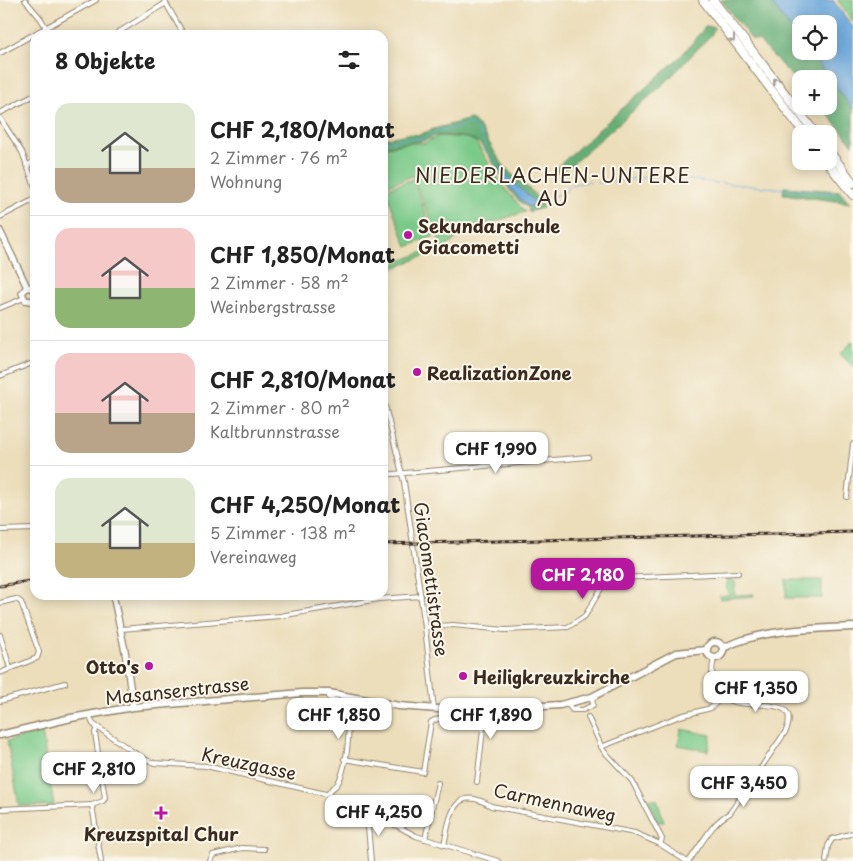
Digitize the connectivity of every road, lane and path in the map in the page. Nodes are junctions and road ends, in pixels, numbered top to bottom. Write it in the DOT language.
graph roads {
  1 [pos="24,0"];
  2 [pos="96,0"];
  3 [pos="702,0"];
  4 [pos="713,0"];
  5 [pos="165,1"];
  6 [pos="46,28"];
  7 [pos="42,30"];
  8 [pos="122,30"];
  9 [pos="181,30"];
  10 [pos="30,37"];
  11 [pos="0,53"];
  12 [pos="30,98"];
  13 [pos="0,113"];
  14 [pos="0,118"];
  15 [pos="798,125"];
  16 [pos="809,125"];
  17 [pos="837,162"];
  18 [pos="30,164"];
  19 [pos="26,165"];
  20 [pos="833,170"];
  21 [pos="30,175"];
  22 [pos="853,183"];
  23 [pos="853,195"];
  24 [pos="30,202"];
  25 [pos="0,217"];
  26 [pos="0,231"];
  27 [pos="27,286"];
  28 [pos="30,287"];
  29 [pos="24,298"];
  30 [pos="30,301"];
  31 [pos="0,308"];
  32 [pos="30,364"];
  33 [pos="0,376"];
  34 [pos="388,418"];
  35 [pos="853,444"];
  36 [pos="588,458"];
  37 [pos="402,473"];
  38 [pos="388,474"];
  39 [pos="847,497"];
  40 [pos="30,529"];
  41 [pos="0,530"];
  42 [pos="738,573"];
  43 [pos="420,596"];
  44 [pos="388,598"];
  45 [pos="114,600"];
  46 [pos="373,600"];
  47 [pos="0,603"];
  48 [pos="425,627"];
  49 [pos="853,627"];
  50 [pos="121,629"];
  51 [pos="0,635"];
  52 [pos="722,648"];
  53 [pos="706,650"];
  54 [pos="714,658"];
  55 [pos="10,668"];
  56 [pos="0,673"];
  57 [pos="65,683"];
  58 [pos="329,693"];
  59 [pos="721,698"];
  60 [pos="0,701"];
  61 [pos="133,707"];
  62 [pos="434,709"];
  63 [pos="468,711"];
  64 [pos="89,715"];
  65 [pos="588,717"];
  66 [pos="97,727"];
  67 [pos="0,735"];
  68 [pos="601,746"];
  69 [pos="344,759"];
  70 [pos="477,782"];
  71 [pos="438,783"];
  72 [pos="328,795"];
  73 [pos="92,805"];
  74 [pos="0,809"];
  75 [pos="369,810"];
  76 [pos="853,833"];
  77 [pos="425,839"];
  78 [pos="660,844"];
  79 [pos="444,845"];
  80 [pos="264,849"];
  81 [pos="101,861"];
  82 [pos="210,861"];
  83 [pos="372,861"];
  84 [pos="498,861"];
  85 [pos="688,861"];
  86 [pos="826,861"];
  1 -- 6 [label="street"];
  2 -- 6 [label="street"];
  3 -- 15 [label="highway, one-way"];
  16 -- 4 [label="highway, one-way"];
  5 -- 8 [label="street"];
  5 -- 9 [label="street"];
  6 -- 7 [label="street"];
  10 -- 11 [label="street"];
  12 -- 13 [label="street"];
  14 -- 19 [label="street"];
  17 -- 22 [label="highway"];
  18 -- 19 [label="street"];
  19 -- 21 [label="street"];
  20 -- 23 [label="highway"];
  24 -- 25 [label="street"];
  26 -- 27 [label="main road"];
  27 -- 28 [label="main road"];
  27 -- 29 [label="main road"];
  29 -- 30 [label="main road"];
  29 -- 31 [label="street"];
  32 -- 33 [label="street"];
  34 -- 37 [label="street, Giacomettistrasse"];
  35 -- 39 [label="street"];
  36 -- 37 [label="street"];
  37 -- 38 [label="street"];
  37 -- 43 [label="street, Giacomettistrasse"];
  40 -- 41 [label="street"];
  42 -- 48 [label="street"];
  43 -- 44 [label="street"];
  43 -- 48 [label="street, Giacomettistrasse"];
  45 -- 50 [label="main road"];
  46 -- 50 [label="street"];
  47 -- 55 [label="street"];
  48 -- 62 [label="street, Giacomettistrasse"];
  49 -- 52 [label="main road"];
  50 -- 61 [label="main road"];
  51 -- 55 [label="street"];
  52 -- 53 [label="main road"];
  52 -- 54 [label="main road"];
  53 -- 54 [label="main road"];
  53 -- 63 [label="main road, Masanserstrasse"];
  54 -- 59 [label="street"];
  55 -- 56 [label="street"];
  57 -- 60 [label="street"];
  58 -- 61 [label="main road, Masanserstrasse"];
  58 -- 62 [label="main road, Masanserstrasse"];
  58 -- 69 [label="street"];
  59 -- 68 [label="street"];
  59 -- 85 [label="street"];
  61 -- 64 [label="main road, Masanserstrasse"];
  62 -- 63 [label="main road, Masanserstrasse"];
  63 -- 69 [label="street"];
  63 -- 70 [label="street"];
  64 -- 66 [label="street, Kreuzgasse"];
  64 -- 67 [label="main road, Masanserstrasse"];
  65 -- 68 [label="street"];
  66 -- 72 [label="street, Kreuzgasse"];
  66 -- 73 [label="street"];
  68 -- 78 [label="street"];
  69 -- 72 [label="street"];
  71 -- 77 [label="street"];
  72 -- 75 [label="street, Kreuzgasse"];
  73 -- 74 [label="street"];
  73 -- 81 [label="street"];
  75 -- 77 [label="street, Kreuzgasse"];
  75 -- 83 [label="street"];
  76 -- 86 [label="street"];
  77 -- 79 [label="street, Kreuzgasse"];
  78 -- 79 [label="street, Carmennaweg"];
  78 -- 85 [label="street, Carmennaweg"];
  79 -- 84 [label="street, Kreuzgasse"];
  80 -- 82 [label="street"];
}
